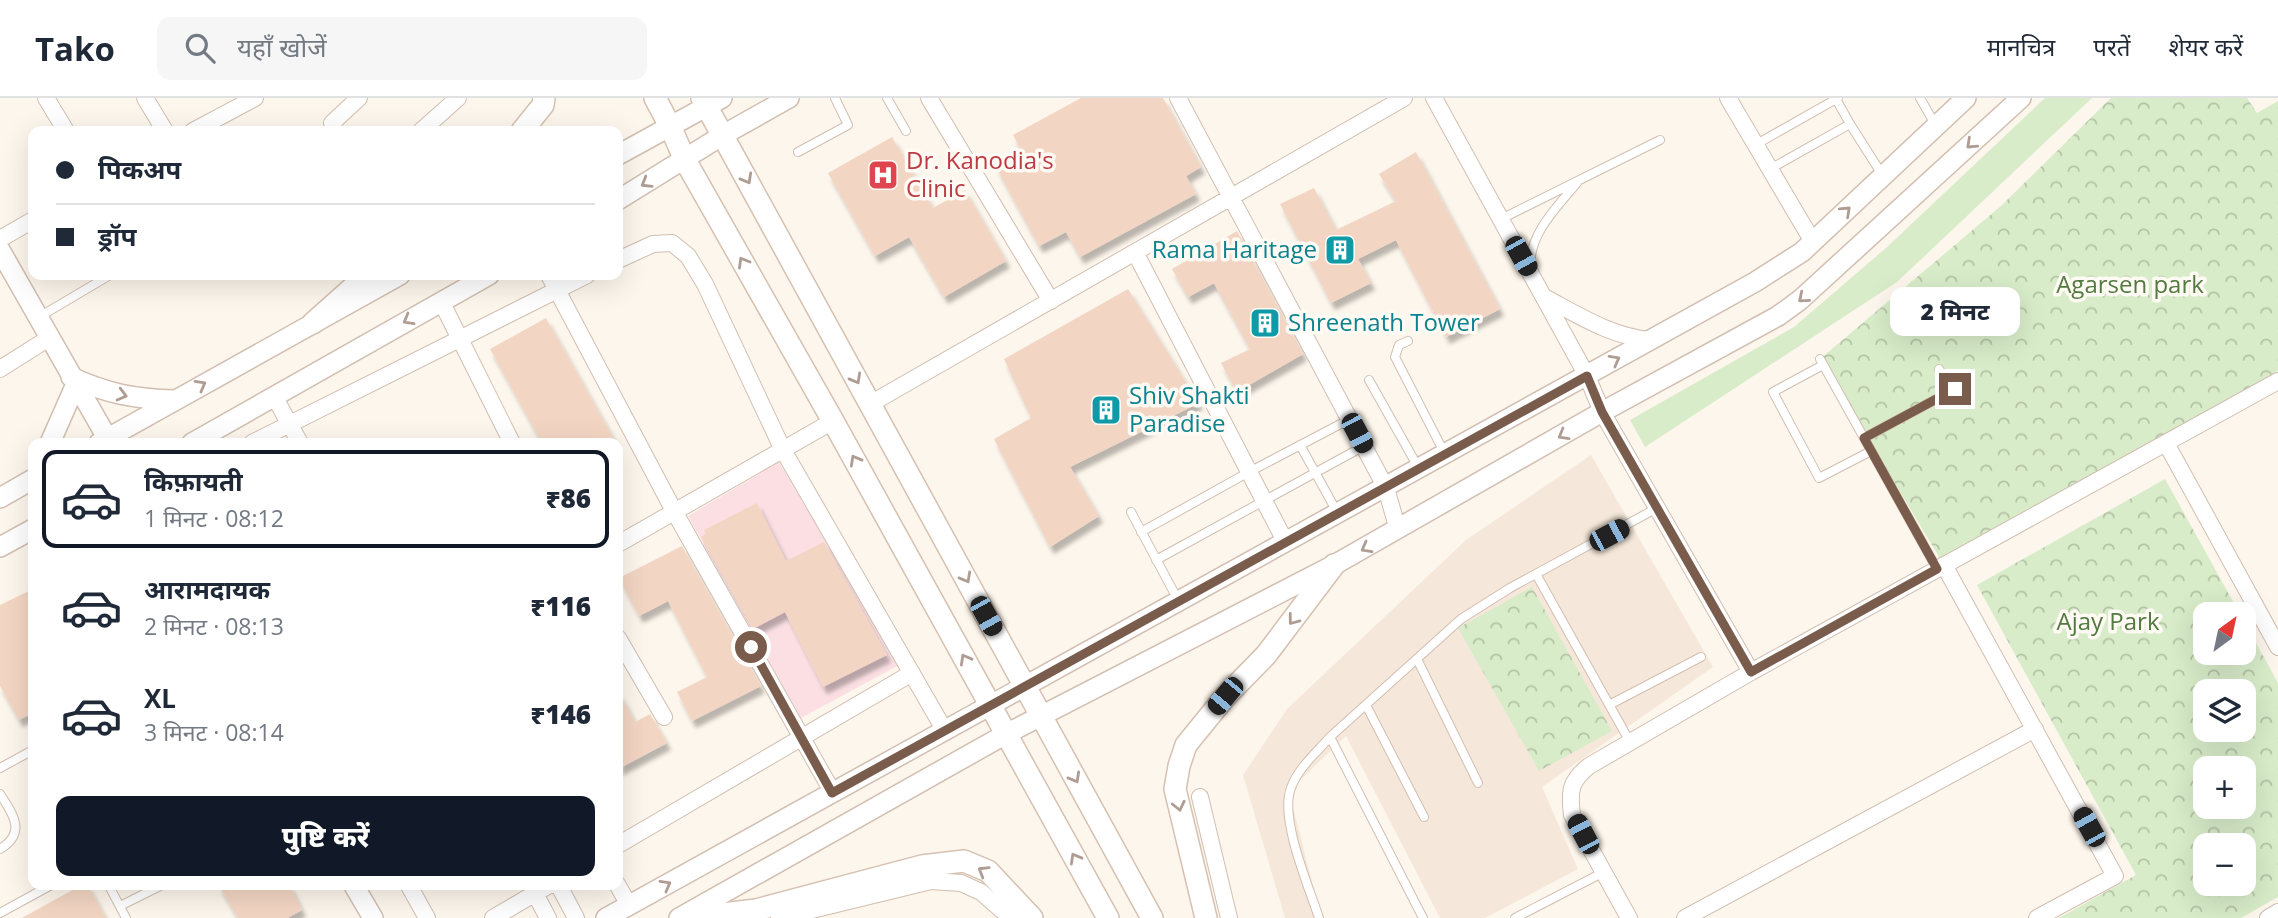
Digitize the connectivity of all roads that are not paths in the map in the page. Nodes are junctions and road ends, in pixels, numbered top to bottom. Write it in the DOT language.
graph roads {
  1 [pos="46,98"];
  2 [pos="145,98"];
  3 [pos="256,98"];
  4 [pos="359,98"];
  5 [pos="458,98"];
  6 [pos="544,98"];
  7 [pos="655,98"];
  8 [pos="789,98"];
  9 [pos="835,98"];
  10 [pos="887,98"];
  11 [pos="929,98"];
  12 [pos="1178,98"];
  13 [pos="1404,98"];
  14 [pos="1434,98"];
  15 [pos="1728,98"];
  16 [pos="1920,98"];
  17 [pos="1966,98"];
  18 [pos="2021,98"];
  19 [pos="1837,99"];
  20 [pos="710,101"];
  21 [pos="235,102"];
  22 [pos="1850,124"];
  23 [pos="63,126"];
  24 [pos="162,126"];
  25 [pos="200,126"];
  26 [pos="333,126"];
  27 [pos="427,126"];
  28 [pos="526,126"];
  29 [pos="670,126"];
  30 [pos="1936,126"];
  31 [pos="906,131"];
  32 [pos="723,135"];
  33 [pos="1660,140"];
  34 [pos="1755,145"];
  35 [pos="623,152"];
  36 [pos="798,152"];
  37 [pos="685,160"];
  38 [pos="1770,169"];
  39 [pos="1883,176"];
  40 [pos="1578,181"];
  41 [pos="623,197"];
  42 [pos="1232,197"];
  43 [pos="1501,219"];
  44 [pos="28,223"];
  45 [pos="0,239"];
  46 [pos="1813,242"];
  47 [pos="0,250"];
  48 [pos="1135,252"];
  49 [pos="623,258"];
  50 [pos="1531,274"];
  51 [pos="101,280"];
  52 [pos="361,280"];
  53 [pos="391,280"];
  54 [pos="480,280"];
  55 [pos="552,282"];
  56 [pos="1544,297"];
  57 [pos="1051,300"];
  58 [pos="441,301"];
  59 [pos="38,317"];
  60 [pos="313,323"];
  61 [pos="49,338"];
  62 [pos="458,338"];
  63 [pos="1651,340"];
  64 [pos="1408,341"];
  65 [pos="0,369"];
  66 [pos="1938,369"];
  67 [pos="1587,376"];
  68 [pos="1369,380"];
  69 [pos="74,381"];
  70 [pos="2278,381"];
  71 [pos="274,396"];
  72 [pos="176,400"];
  73 [pos="870,404"];
  74 [pos="1602,412"];
  75 [pos="1350,419"];
  76 [pos="833,421"];
  77 [pos="290,423"];
  78 [pos="53,438"];
  79 [pos="104,438"];
  80 [pos="111,438"];
  81 [pos="201,438"];
  82 [pos="262,438"];
  83 [pos="298,438"];
  84 [pos="509,438"];
  85 [pos="1864,438"];
  86 [pos="2166,443"];
  87 [pos="1300,445"];
  88 [pos="1364,446"];
  89 [pos="783,450"];
  90 [pos="1871,451"];
  91 [pos="1446,454"];
  92 [pos="1419,469"];
  93 [pos="1249,472"];
  94 [pos="1316,472"];
  95 [pos="28,480"];
  96 [pos="1386,488"];
  97 [pos="0,498"];
  98 [pos="1264,500"];
  99 [pos="1657,508"];
  100 [pos="674,511"];
  101 [pos="1130,512"];
  102 [pos="1338,514"];
  103 [pos="1398,530"];
  104 [pos="28,532"];
  105 [pos="1141,532"];
  106 [pos="623,541"];
  107 [pos="1286,543"];
  108 [pos="0,547"];
  109 [pos="1156,560"];
  110 [pos="1334,565"];
  111 [pos="1941,567"];
  112 [pos="1536,574"];
  113 [pos="1179,602"];
  114 [pos="623,647"];
  115 [pos="2278,647"];
  116 [pos="1701,657"];
  117 [pos="1417,659"];
  118 [pos="1751,672"];
  119 [pos="912,673"];
  120 [pos="1025,687"];
  121 [pos="990,705"];
  122 [pos="1366,705"];
  123 [pos="1609,705"];
  124 [pos="1041,716"];
  125 [pos="664,717"];
  126 [pos="2035,729"];
  127 [pos="945,731"];
  128 [pos="1006,734"];
  129 [pos="801,737"];
  130 [pos="1330,737"];
  131 [pos="1630,742"];
  132 [pos="28,753"];
  133 [pos="0,768"];
  134 [pos="1478,783"];
  135 [pos="832,793"];
  136 [pos="0,794"];
  137 [pos="1200,797"];
  138 [pos="1424,817"];
  139 [pos="623,842"];
  140 [pos="0,849"];
  141 [pos="1604,872"];
  142 [pos="42,890"];
  143 [pos="111,890"];
  144 [pos="152,890"];
  145 [pos="357,890"];
  146 [pos="411,890"];
  147 [pos="531,890"];
  148 [pos="533,890"];
  149 [pos="561,890"];
  150 [pos="620,890"];
  151 [pos="629,905"];
  152 [pos="120,906"];
  153 [pos="2278,912"];
  154 [pos="0,913"];
  155 [pos="126,918"];
  156 [pos="373,918"];
  157 [pos="427,918"];
  158 [pos="493,918"];
  159 [pos="548,918"];
  160 [pos="576,918"];
  161 [pos="606,918"];
  162 [pos="679,918"];
  163 [pos="688,918"];
  164 [pos="779,918"];
  165 [pos="1012,918"];
  166 [pos="1032,918"];
  167 [pos="1108,918"];
  168 [pos="1152,918"];
  169 [pos="1206,918"];
  170 [pos="1229,918"];
  171 [pos="1319,918"];
  172 [pos="1423,918"];
  173 [pos="1515,918"];
  174 [pos="1629,918"];
  175 [pos="1685,918"];
  176 [pos="2037,918"];
  177 [pos="2268,918"];
  1 -- 23 [label="street"];
  2 -- 24 [label="street"];
  3 -- 21 [label="street"];
  4 -- 26 [label="street"];
  5 -- 27 [label="street"];
  6 -- 28 [label="main road"];
  7 -- 29 [label="main road"];
  8 -- 32 [label="street"];
  9 -- 36 [label="lane"];
  10 -- 31 [label="lane"];
  11 -- 57 [label="street"];
  12 -- 42 [label="street"];
  13 -- 42 [label="street"];
  14 -- 43 [label="street"];
  15 -- 34 [label="street"];
  16 -- 30 [label="lane"];
  17 -- 30 [label="street"];
  18 -- 74 [label="street, one-way"];
  19 -- 22 [label="lane"];
  19 -- 34 [label="lane"];
  20 -- 29 [label="street"];
  20 -- 32 [label="main road"];
  21 -- 25 [label="street"];
  22 -- 38 [label="lane"];
  22 -- 39 [label="lane"];
  29 -- 35 [label="street"];
  29 -- 37 [label="main road"];
  30 -- 39 [label="street"];
  32 -- 37 [label="street"];
  32 -- 73 [label="main road, one-way"];
  33 -- 40 [label="lane"];
  34 -- 38 [label="street"];
  37 -- 41 [label="street, one-way"];
  76 -- 37 [label="main road, one-way"];
  38 -- 46 [label="street"];
  46 -- 39 [label="street, one-way"];
  40 -- 43 [label="lane"];
  40 -- 50 [label="lane"];
  42 -- 48 [label="street"];
  42 -- 75 [label="street"];
  43 -- 50 [label="street"];
  44 -- 45 [label="street"];
  46 -- 63 [label="street"];
  47 -- 59 [label="street"];
  48 -- 57 [label="street"];
  48 -- 93 [label="street"];
  49 -- 89 [label="street"];
  50 -- 56 [label="street"];
  51 -- 59 [label="lane"];
  52 -- 60 [label="main road"];
  53 -- 60 [label="street"];
  54 -- 58 [label="street"];
  55 -- 62 [label="street"];
  55 -- 100 [label="street"];
  56 -- 63 [label="street"];
  56 -- 67 [label="street"];
  57 -- 73 [label="street"];
  58 -- 62 [label="street"];
  58 -- 71 [label="street, one-way"];
  59 -- 61 [label="street"];
  72 -- 60 [label="street, one-way"];
  61 -- 65 [label="street"];
  61 -- 69 [label="street"];
  62 -- 77 [label="street"];
  62 -- 84 [label="street"];
  67 -- 63 [label="street, one-way"];
  64 -- 91 [label="lane"];
  66 -- 85 [label="lane"];
  67 -- 74 [label="street"];
  67 -- 91 [label="street"];
  68 -- 92 [label="lane"];
  69 -- 72 [label="street, one-way"];
  69 -- 78 [label="street"];
  69 -- 79 [label="street"];
  70 -- 86 [label="street"];
  71 -- 77 [label="street"];
  71 -- 81 [label="street"];
  72 -- 80 [label="street"];
  73 -- 120 [label="main road, one-way"];
  74 -- 99 [label="street"];
  74 -- 103 [label="street, one-way"];
  75 -- 87 [label="lane"];
  75 -- 88 [label="street"];
  76 -- 89 [label="street"];
  121 -- 76 [label="main road, one-way"];
  77 -- 82 [label="street"];
  77 -- 83 [label="street"];
  85 -- 90 [label="lane"];
  85 -- 90 [label="lane"];
  86 -- 111 [label="street"];
  86 -- 115 [label="street"];
  87 -- 93 [label="lane"];
  87 -- 94 [label="lane"];
  88 -- 94 [label="lane"];
  88 -- 96 [label="street"];
  89 -- 100 [label="street"];
  89 -- 119 [label="street"];
  90 -- 111 [label="lane"];
  91 -- 92 [label="street"];
  92 -- 96 [label="street"];
  93 -- 98 [label="street"];
  93 -- 105 [label="lane"];
  94 -- 98 [label="lane"];
  94 -- 102 [label="lane"];
  95 -- 97 [label="street"];
  96 -- 102 [label="street"];
  96 -- 103 [label="street"];
  98 -- 107 [label="street"];
  98 -- 109 [label="lane"];
  99 -- 112 [label="lane"];
  99 -- 118 [label="street"];
  100 -- 106 [label="street"];
  100 -- 129 [label="street"];
  101 -- 105 [label="lane"];
  102 -- 107 [label="street"];
  103 -- 110 [label="street, one-way"];
  104 -- 108 [label="street"];
  105 -- 109 [label="lane"];
  107 -- 113 [label="street"];
  109 -- 113 [label="lane"];
  110 -- 124 [label="street"];
  110 -- 169 [label="main road, one-way"];
  111 -- 118 [label="street"];
  111 -- 126 [label="street"];
  112 -- 117 [label="lane"];
  112 -- 123 [label="lane"];
  113 -- 120 [label="street"];
  114 -- 125 [label="street"];
  116 -- 123 [label="lane"];
  117 -- 122 [label="lane"];
  117 -- 134 [label="lane"];
  118 -- 131 [label="street"];
  119 -- 127 [label="street"];
  119 -- 129 [label="street"];
  120 -- 121 [label="street"];
  120 -- 124 [label="main road"];
  121 -- 127 [label="street"];
  121 -- 128 [label="main road"];
  122 -- 130 [label="lane"];
  122 -- 138 [label="lane"];
  123 -- 131 [label="lane"];
  124 -- 128 [label="street"];
  124 -- 168 [label="main road, one-way"];
  126 -- 175 [label="street"];
  126 -- 176 [label="street"];
  127 -- 135 [label="street"];
  128 -- 162 [label="street"];
  167 -- 128 [label="main road, one-way"];
  129 -- 135 [label="street"];
  129 -- 139 [label="street"];
  130 -- 171 [label="lane"];
  130 -- 172 [label="lane"];
  131 -- 141 [label="street"];
  132 -- 133 [label="lane"];
  151 -- 135 [label="street, one-way"];
  136 -- 140 [label="lane"];
  137 -- 170 [label="street"];
  141 -- 173 [label="lane"];
  141 -- 174 [label="street"];
  142 -- 154 [label="lane"];
  143 -- 152 [label="lane"];
  144 -- 152 [label="lane"];
  145 -- 156 [label="street"];
  146 -- 157 [label="street"];
  147 -- 158 [label="street"];
  148 -- 159 [label="street"];
  149 -- 160 [label="street"];
  150 -- 151 [label="street"];
  151 -- 161 [label="street"];
  152 -- 155 [label="lane"];
  153 -- 177 [label="street"];
  166 -- 163 [label="main road, one-way"];
  164 -- 165 [label="street"];
}
